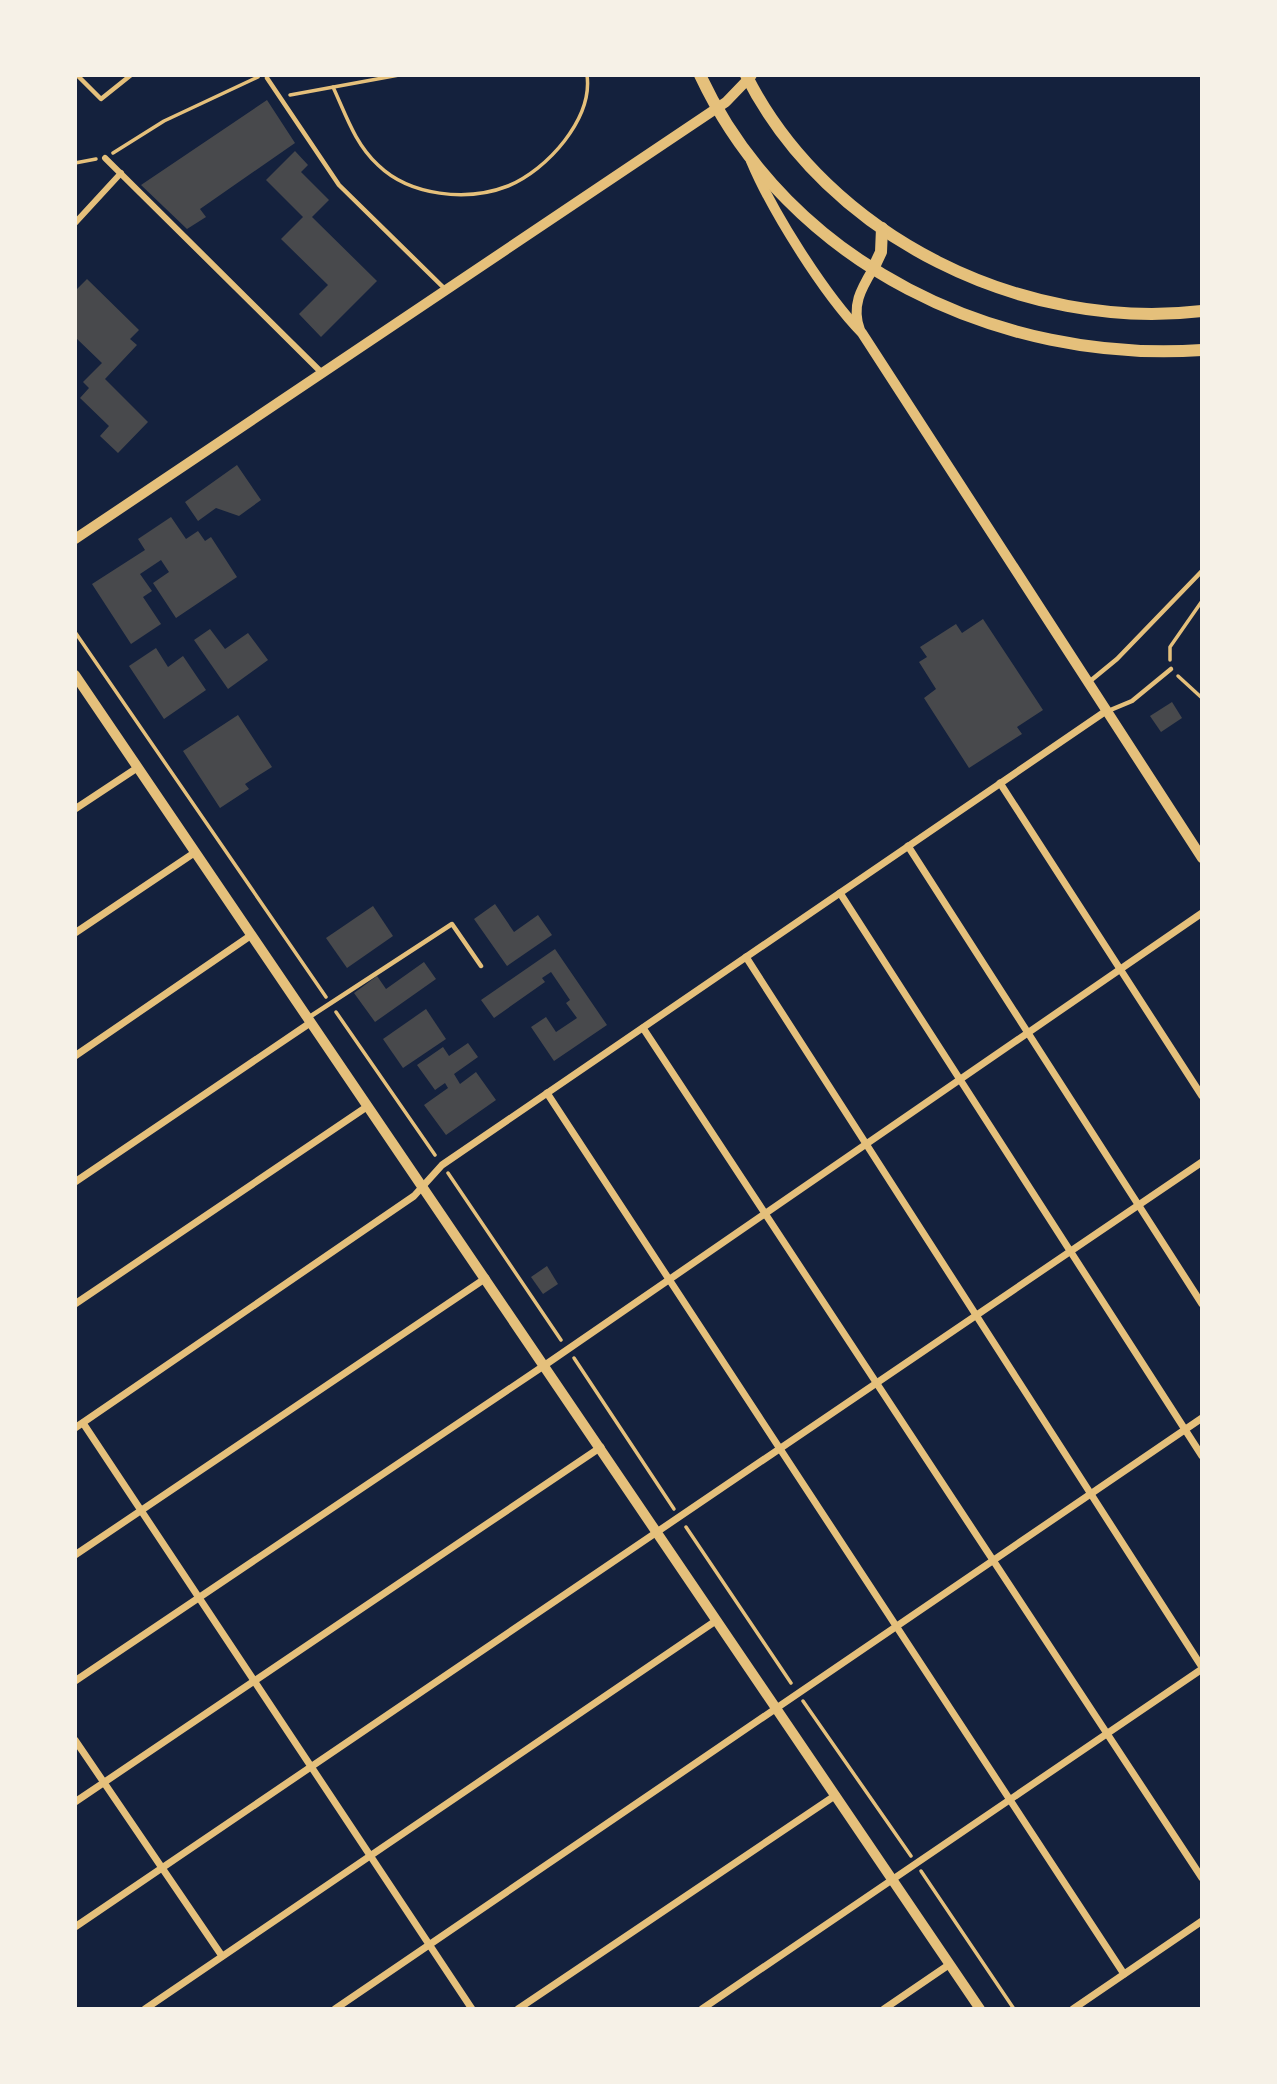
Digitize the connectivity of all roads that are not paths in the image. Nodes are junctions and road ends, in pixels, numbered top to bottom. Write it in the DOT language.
graph roads {
  1 [pos="77,75"];
  2 [pos="131,75"];
  3 [pos="700,75"];
  4 [pos="749,77"];
  5 [pos="267,78"];
  6 [pos="717,108"];
  7 [pos="748,154"];
  8 [pos="105,158"];
  9 [pos="121,173"];
  10 [pos="75,223"];
  11 [pos="881,228"];
  12 [pos="873,269"];
  13 [pos="446,290"];
  14 [pos="1202,311"];
  15 [pos="862,333"];
  16 [pos="1202,350"];
  17 [pos="322,373"];
  18 [pos="75,539"];
  19 [pos="1202,571"];
  20 [pos="1171,669"];
  21 [pos="77,681"];
  22 [pos="1088,682"];
  23 [pos="1106,711"];
  24 [pos="137,768"];
  25 [pos="1000,783"];
  26 [pos="75,810"];
  27 [pos="908,846"];
  28 [pos="194,853"];
  29 [pos="1202,858"];
  30 [pos="839,893"];
  31 [pos="1202,912"];
  32 [pos="75,933"];
  33 [pos="250,936"];
  34 [pos="746,957"];
  35 [pos="481,966"];
  36 [pos="1120,969"];
  37 [pos="309,1021"];
  38 [pos="642,1028"];
  39 [pos="1027,1032"];
  40 [pos="75,1056"];
  41 [pos="959,1079"];
  42 [pos="547,1093"];
  43 [pos="1202,1096"];
  44 [pos="368,1106"];
  45 [pos="866,1143"];
  46 [pos="1202,1162"];
  47 [pos="75,1182"];
  48 [pos="424,1185"];
  49 [pos="1138,1205"];
  50 [pos="764,1212"];
  51 [pos="1070,1252"];
  52 [pos="486,1278"];
  53 [pos="668,1278"];
  54 [pos="75,1304"];
  55 [pos="1202,1304"];
  56 [pos="976,1316"];
  57 [pos="545,1365"];
  58 [pos="877,1384"];
  59 [pos="1202,1418"];
  60 [pos="83,1423"];
  61 [pos="75,1429"];
  62 [pos="1185,1430"];
  63 [pos="601,1447"];
  64 [pos="781,1450"];
  65 [pos="1202,1456"];
  66 [pos="1090,1494"];
  67 [pos="142,1510"];
  68 [pos="657,1530"];
  69 [pos="75,1555"];
  70 [pos="993,1560"];
  71 [pos="199,1598"];
  72 [pos="717,1620"];
  73 [pos="896,1626"];
  74 [pos="1202,1668"];
  75 [pos="75,1681"];
  76 [pos="255,1681"];
  77 [pos="776,1707"];
  78 [pos="1107,1733"];
  79 [pos="75,1740"];
  80 [pos="311,1765"];
  81 [pos="104,1783"];
  82 [pos="836,1795"];
  83 [pos="1010,1800"];
  84 [pos="75,1802"];
  85 [pos="370,1855"];
  86 [pos="162,1867"];
  87 [pos="1202,1878"];
  88 [pos="893,1879"];
  89 [pos="1202,1922"];
  90 [pos="75,1927"];
  91 [pos="430,1945"];
  92 [pos="222,1956"];
  93 [pos="950,1964"];
  94 [pos="1124,1974"];
  95 [pos="145,2009"];
  96 [pos="335,2009"];
  97 [pos="472,2009"];
  98 [pos="518,2009"];
  99 [pos="702,2009"];
  100 [pos="884,2009"];
  101 [pos="980,2009"];
  102 [pos="1073,2009"];
  1 -- 2 [label="lane"];
  3 -- 6 [label="main road"];
  4 -- 6 [label="street"];
  4 -- 11 [label="main road"];
  5 -- 13 [label="lane"];
  6 -- 7 [label="main road"];
  6 -- 13 [label="street"];
  7 -- 12 [label="main road"];
  7 -- 15 [label="street"];
  8 -- 9 [label="street"];
  9 -- 10 [label="street"];
  9 -- 17 [label="street"];
  11 -- 12 [label="main road"];
  11 -- 14 [label="main road"];
  12 -- 15 [label="street"];
  12 -- 16 [label="main road"];
  13 -- 17 [label="street"];
  15 -- 22 [label="street"];
  17 -- 18 [label="street"];
  19 -- 22 [label="lane"];
  20 -- 23 [label="lane"];
  21 -- 24 [label="street"];
  22 -- 23 [label="street"];
  23 -- 25 [label="street"];
  23 -- 29 [label="street"];
  24 -- 26 [label="street"];
  24 -- 28 [label="street"];
  25 -- 27 [label="street"];
  25 -- 36 [label="street"];
  27 -- 30 [label="street"];
  27 -- 39 [label="street"];
  28 -- 32 [label="street"];
  28 -- 33 [label="street"];
  30 -- 34 [label="street"];
  30 -- 41 [label="street"];
  31 -- 36 [label="street"];
  33 -- 37 [label="street"];
  33 -- 40 [label="street"];
  34 -- 38 [label="street"];
  34 -- 45 [label="street"];
  35 -- 37 [label="lane"];
  36 -- 39 [label="street"];
  36 -- 43 [label="street"];
  37 -- 44 [label="street"];
  37 -- 47 [label="street"];
  38 -- 42 [label="street"];
  38 -- 50 [label="street"];
  39 -- 41 [label="street"];
  39 -- 49 [label="street"];
  41 -- 45 [label="street"];
  41 -- 51 [label="street"];
  42 -- 48 [label="street"];
  42 -- 53 [label="street"];
  44 -- 48 [label="street"];
  44 -- 54 [label="street"];
  45 -- 50 [label="street"];
  45 -- 56 [label="street"];
  46 -- 49 [label="street"];
  48 -- 52 [label="street"];
  48 -- 60 [label="street"];
  49 -- 51 [label="street"];
  49 -- 55 [label="street"];
  50 -- 53 [label="street"];
  50 -- 58 [label="street"];
  51 -- 56 [label="street"];
  51 -- 62 [label="street"];
  52 -- 57 [label="street"];
  52 -- 67 [label="street"];
  53 -- 57 [label="street"];
  53 -- 64 [label="street"];
  56 -- 58 [label="street"];
  56 -- 66 [label="street"];
  57 -- 63 [label="street"];
  57 -- 71 [label="street"];
  58 -- 64 [label="street"];
  58 -- 70 [label="street"];
  59 -- 62 [label="street"];
  60 -- 61 [label="street"];
  60 -- 67 [label="street"];
  62 -- 65 [label="street"];
  62 -- 66 [label="street"];
  63 -- 68 [label="street"];
  63 -- 76 [label="street"];
  64 -- 68 [label="street"];
  64 -- 73 [label="street"];
  66 -- 70 [label="street"];
  66 -- 74 [label="street"];
  67 -- 69 [label="street"];
  67 -- 71 [label="street"];
  68 -- 72 [label="street"];
  68 -- 80 [label="street"];
  70 -- 73 [label="street"];
  70 -- 78 [label="street"];
  71 -- 75 [label="street"];
  71 -- 76 [label="street"];
  72 -- 77 [label="street"];
  72 -- 85 [label="street"];
  73 -- 77 [label="street"];
  73 -- 83 [label="street"];
  74 -- 78 [label="street"];
  76 -- 80 [label="street"];
  76 -- 81 [label="street"];
  77 -- 82 [label="street"];
  77 -- 91 [label="street"];
  78 -- 83 [label="street"];
  78 -- 87 [label="street"];
  79 -- 81 [label="street"];
  80 -- 85 [label="street"];
  80 -- 86 [label="street"];
  81 -- 84 [label="street"];
  81 -- 86 [label="street"];
  82 -- 88 [label="street"];
  82 -- 98 [label="street"];
  83 -- 88 [label="street"];
  83 -- 94 [label="street"];
  85 -- 91 [label="street"];
  85 -- 92 [label="street"];
  86 -- 90 [label="street"];
  86 -- 92 [label="street"];
  88 -- 93 [label="street"];
  88 -- 99 [label="street"];
  89 -- 94 [label="street"];
  91 -- 96 [label="street"];
  91 -- 97 [label="street"];
  92 -- 95 [label="street"];
  93 -- 100 [label="street"];
  93 -- 101 [label="street"];
  94 -- 102 [label="street"];
}
